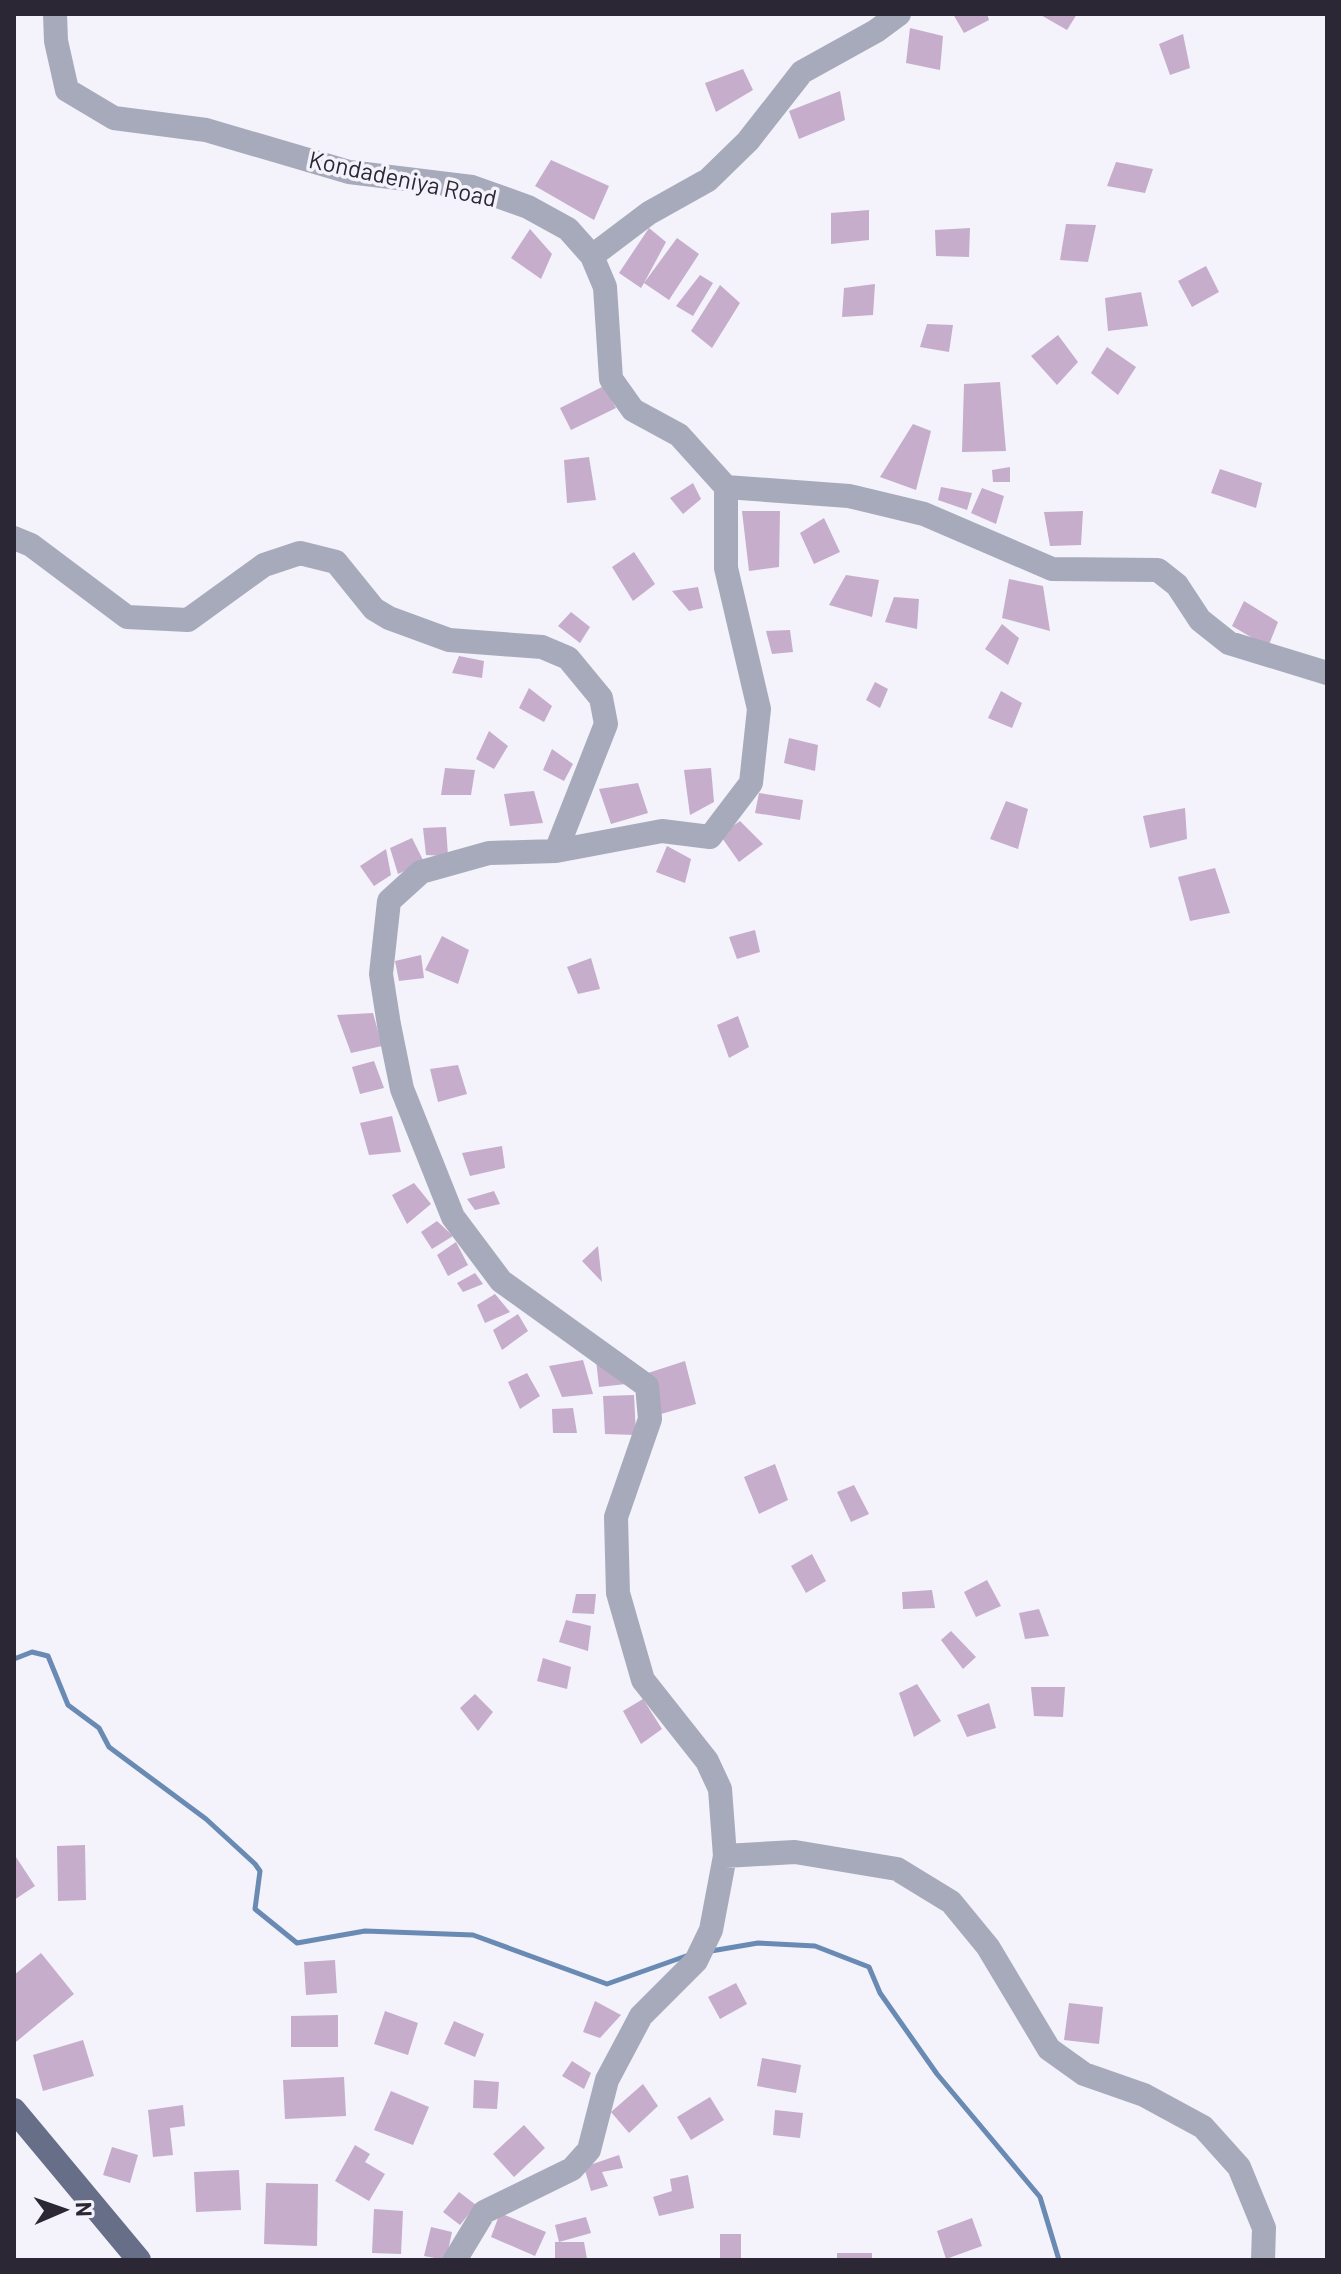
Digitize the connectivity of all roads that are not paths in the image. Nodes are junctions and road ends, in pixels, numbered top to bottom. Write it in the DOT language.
graph roads {
  1 [pos="55,14"];
  2 [pos="899,14"];
  3 [pos="592,256"];
  4 [pos="726,487"];
  5 [pos="14,538"];
  6 [pos="1327,673"];
  7 [pos="556,851"];
  8 [pos="725,1856"];
  9 [pos="14,2110"];
  10 [pos="139,2260"];
  11 [pos="455,2260"];
  12 [pos="1263,2260"];
  1 -- 3 [label="street, Kondadeniya Road"];
  2 -- 3 [label="street"];
  3 -- 4 [label="street, Kondadeniya Road"];
  4 -- 6 [label="street"];
  4 -- 7 [label="street"];
  5 -- 7 [label="street"];
  7 -- 8 [label="street"];
  8 -- 11 [label="street"];
  8 -- 12 [label="street"];
  9 -- 10 [label="main road"];
}
